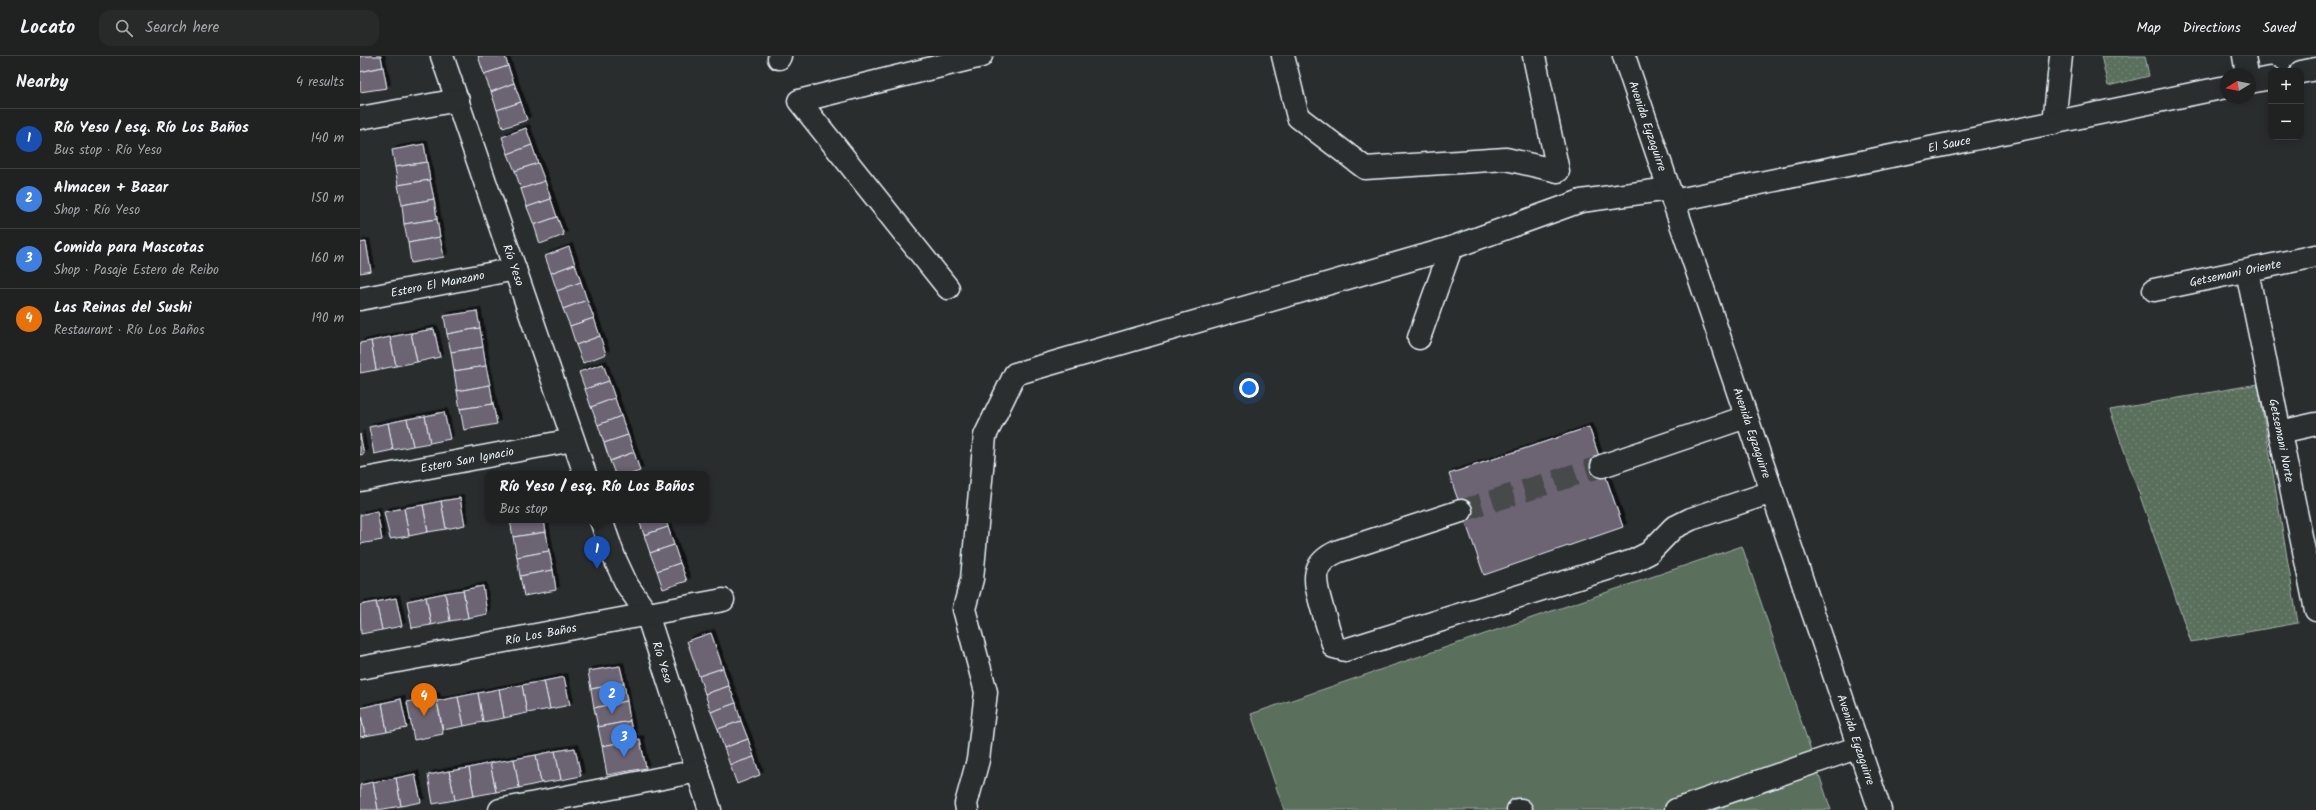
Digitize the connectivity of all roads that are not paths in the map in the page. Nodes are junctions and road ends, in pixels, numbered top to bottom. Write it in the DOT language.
graph roads {
  1 [pos="442,56"];
  2 [pos="981,56"];
  3 [pos="1283,56"];
  4 [pos="1534,56"];
  5 [pos="1624,56"];
  6 [pos="2061,56"];
  7 [pos="2244,56"];
  8 [pos="2246,68"];
  9 [pos="2316,69"];
  10 [pos="2304,71"];
  11 [pos="2268,79"];
  12 [pos="2256,81"];
  13 [pos="2220,88"];
  14 [pos="458,100"];
  15 [pos="360,118"];
  16 [pos="2054,123"];
  17 [pos="1671,195"];
  18 [pos="1451,248"];
  19 [pos="2316,256"];
  20 [pos="515,269"];
  21 [pos="2247,271"];
  22 [pos="948,288"];
  23 [pos="2154,290"];
  24 [pos="360,299"];
  25 [pos="1419,338"];
  26 [pos="1746,417"];
  27 [pos="2316,424"];
  28 [pos="2280,432"];
  29 [pos="573,440"];
  30 [pos="1602,466"];
  31 [pos="584,471"];
  32 [pos="360,480"];
  33 [pos="1772,492"];
  34 [pos="1461,511"];
  35 [pos="602,523"];
  36 [pos="2314,585"];
  37 [pos="723,600"];
  38 [pos="2316,610"];
  39 [pos="647,614"];
  40 [pos="360,668"];
  41 [pos="1859,747"];
  42 [pos="698,771"];
  43 [pos="500,810"];
  44 [pos="710,810"];
  45 [pos="967,810"];
  46 [pos="1518,810"];
  47 [pos="1521,810"];
  48 [pos="1676,810"];
  49 [pos="1880,810"];
  1 -- 14 [label="street, Río Yeso"];
  2 -- 22 [label="street"];
  3 -- 4 [label="street"];
  5 -- 17 [label="street, Avenida Eyzaguirre"];
  6 -- 16 [label="street"];
  7 -- 8 [label="street"];
  9 -- 10 [label="street"];
  11 -- 12 [label="street"];
  13 -- 16 [label="street, El Sauce"];
  14 -- 15 [label="street"];
  14 -- 20 [label="street, Río Yeso"];
  16 -- 17 [label="street, El Sauce"];
  17 -- 18 [label="street, El Sauce"];
  17 -- 26 [label="street, Avenida Eyzaguirre"];
  18 -- 25 [label="street"];
  18 -- 45 [label="street, El Sauce"];
  19 -- 21 [label="street, Getsemani Oriente"];
  20 -- 24 [label="street, Estero El Manzano"];
  20 -- 29 [label="street, Río Yeso"];
  21 -- 23 [label="street, Getsemani Oriente"];
  21 -- 28 [label="street, Getsemani Norte"];
  26 -- 30 [label="street"];
  26 -- 33 [label="street, Avenida Eyzaguirre"];
  27 -- 28 [label="street"];
  28 -- 36 [label="street, Getsemani Norte"];
  29 -- 31 [label="street, Río Yeso"];
  29 -- 32 [label="street, Estero San Ignacio"];
  33 -- 34 [label="street"];
  33 -- 41 [label="street, Avenida Eyzaguirre"];
  35 -- 39 [label="street, Río Yeso"];
  36 -- 38 [label="street, Getsemani Norte"];
  37 -- 39 [label="street, Río Los Baños"];
  39 -- 40 [label="street, Río Los Baños"];
  39 -- 42 [label="street, Río Yeso"];
  41 -- 48 [label="street"];
  41 -- 49 [label="street, Avenida Eyzaguirre"];
  42 -- 43 [label="street"];
  42 -- 44 [label="street, Río Yeso"];
  46 -- 47 [label="street"];
}
